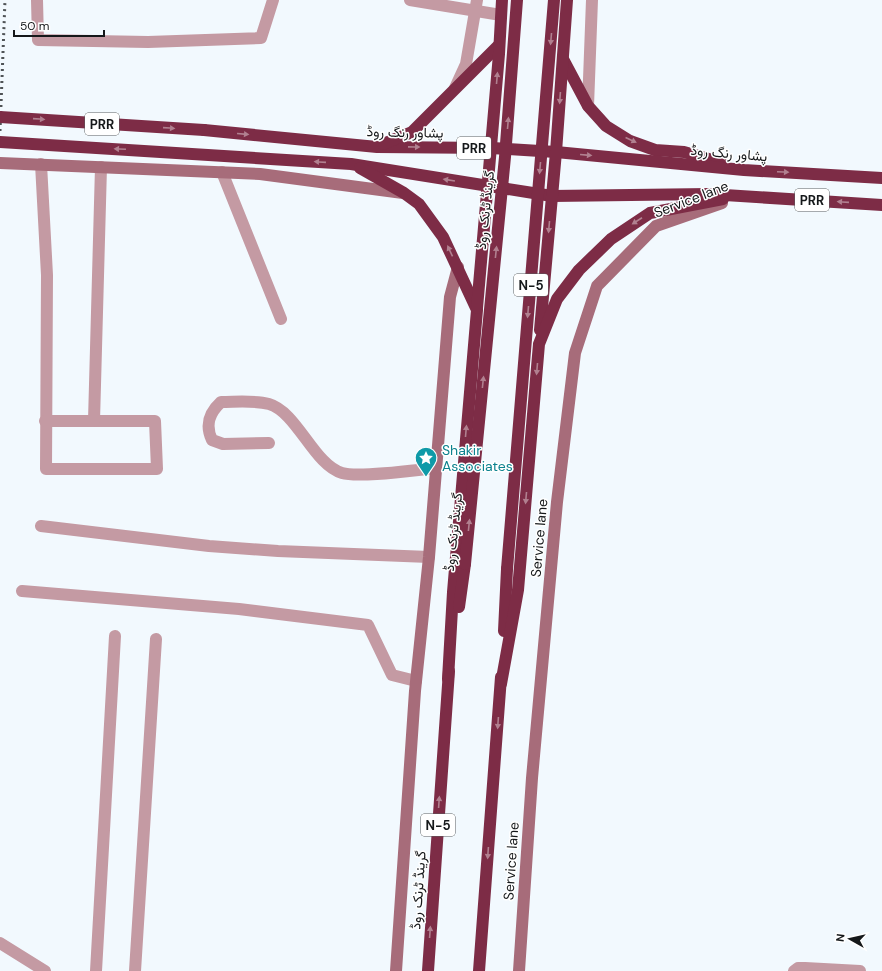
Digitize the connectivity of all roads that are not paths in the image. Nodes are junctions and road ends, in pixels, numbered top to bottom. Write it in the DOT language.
graph roads {
  1 [pos="37,0"];
  2 [pos="273,0"];
  3 [pos="410,0"];
  4 [pos="502,0"];
  5 [pos="517,0"];
  6 [pos="554,0"];
  7 [pos="567,0"];
  8 [pos="592,0"];
  9 [pos="476,5"];
  10 [pos="501,15"];
  11 [pos="498,46"];
  12 [pos="563,59"];
  13 [pos="453,92"];
  14 [pos="588,106"];
  15 [pos="0,117"];
  16 [pos="0,142"];
  17 [pos="377,147"];
  18 [pos="492,148"];
  19 [pos="556,152"];
  20 [pos="3,163"];
  21 [pos="41,164"];
  22 [pos="351,164"];
  23 [pos="101,167"];
  24 [pos="744,170"];
  25 [pos="222,172"];
  26 [pos="882,178"];
  27 [pos="487,186"];
  28 [pos="404,193"];
  29 [pos="552,196"];
  30 [pos="742,196"];
  31 [pos="882,205"];
  32 [pos="458,267"];
  33 [pos="477,310"];
  34 [pos="281,319"];
  35 [pos="539,344"];
  36 [pos="45,421"];
  37 [pos="94,421"];
  38 [pos="269,443"];
  39 [pos="436,468"];
  40 [pos="40,526"];
  41 [pos="429,557"];
  42 [pos="22,591"];
  43 [pos="115,636"];
  44 [pos="156,639"];
  45 [pos="448,679"];
  46 [pos="416,680"];
  47 [pos="501,684"];
  48 [pos="0,943"];
  49 [pos="45,971"];
  50 [pos="96,971"];
  51 [pos="135,971"];
  52 [pos="396,971"];
  53 [pos="428,971"];
  54 [pos="479,971"];
  55 [pos="519,971"];
  56 [pos="794,971"];
  57 [pos="860,971"];
  1 -- 2 [label="street"];
  3 -- 9 [label="street"];
  4 -- 10 [label="highway"];
  45 -- 5 [label="highway, گرینڈ ٹرنک روڈ / N-5, one-way, bridge"];
  6 -- 47 [label="highway, N-5, one-way, bridge"];
  7 -- 12 [label="highway"];
  8 -- 14 [label="street"];
  9 -- 10 [label="street"];
  9 -- 13 [label="street"];
  10 -- 11 [label="highway"];
  11 -- 13 [label="highway"];
  18 -- 11 [label="highway, one-way"];
  12 -- 14 [label="highway"];
  12 -- 19 [label="highway, one-way"];
  13 -- 17 [label="highway"];
  14 -- 24 [label="highway, one-way"];
  15 -- 17 [label="highway, پشاور رنگ روڈ / PRR, one-way, bridge"];
  22 -- 16 [label="highway, PRR, one-way"];
  17 -- 18 [label="highway, پشاور رنگ روڈ / PRR, one-way"];
  18 -- 19 [label="highway, پشاور رنگ روڈ / PRR"];
  18 -- 27 [label="highway"];
  19 -- 24 [label="highway, پشاور رنگ روڈ / PRR, one-way"];
  19 -- 29 [label="highway"];
  20 -- 21 [label="street"];
  21 -- 23 [label="street"];
  21 -- 36 [label="street"];
  27 -- 22 [label="highway, PRR, one-way"];
  22 -- 28 [label="highway"];
  23 -- 25 [label="street"];
  23 -- 37 [label="street"];
  24 -- 26 [label="highway, پشاور رنگ روڈ / PRR, one-way"];
  25 -- 28 [label="street"];
  25 -- 34 [label="street"];
  27 -- 29 [label="highway, PRR"];
  27 -- 33 [label="highway"];
  32 -- 28 [label="highway, one-way"];
  29 -- 30 [label="highway, PRR"];
  29 -- 35 [label="highway, one-way"];
  31 -- 30 [label="highway, PRR, one-way"];
  30 -- 35 [label="highway, one-way"];
  30 -- 55 [label="street, Service lane"];
  32 -- 33 [label="highway"];
  32 -- 39 [label="street"];
  45 -- 33 [label="highway, one-way"];
  35 -- 47 [label="highway, one-way"];
  36 -- 37 [label="street"];
  36 -- 37 [label="street"];
  38 -- 39 [label="street"];
  39 -- 41 [label="street"];
  40 -- 41 [label="street"];
  41 -- 46 [label="street"];
  42 -- 46 [label="street"];
  43 -- 50 [label="street"];
  44 -- 51 [label="street"];
  53 -- 45 [label="highway, گرینڈ ٹرنک روڈ / N-5, one-way"];
  46 -- 52 [label="street"];
  47 -- 54 [label="highway, N-5, one-way"];
  48 -- 49 [label="street"];
  56 -- 57 [label="street"];
}
